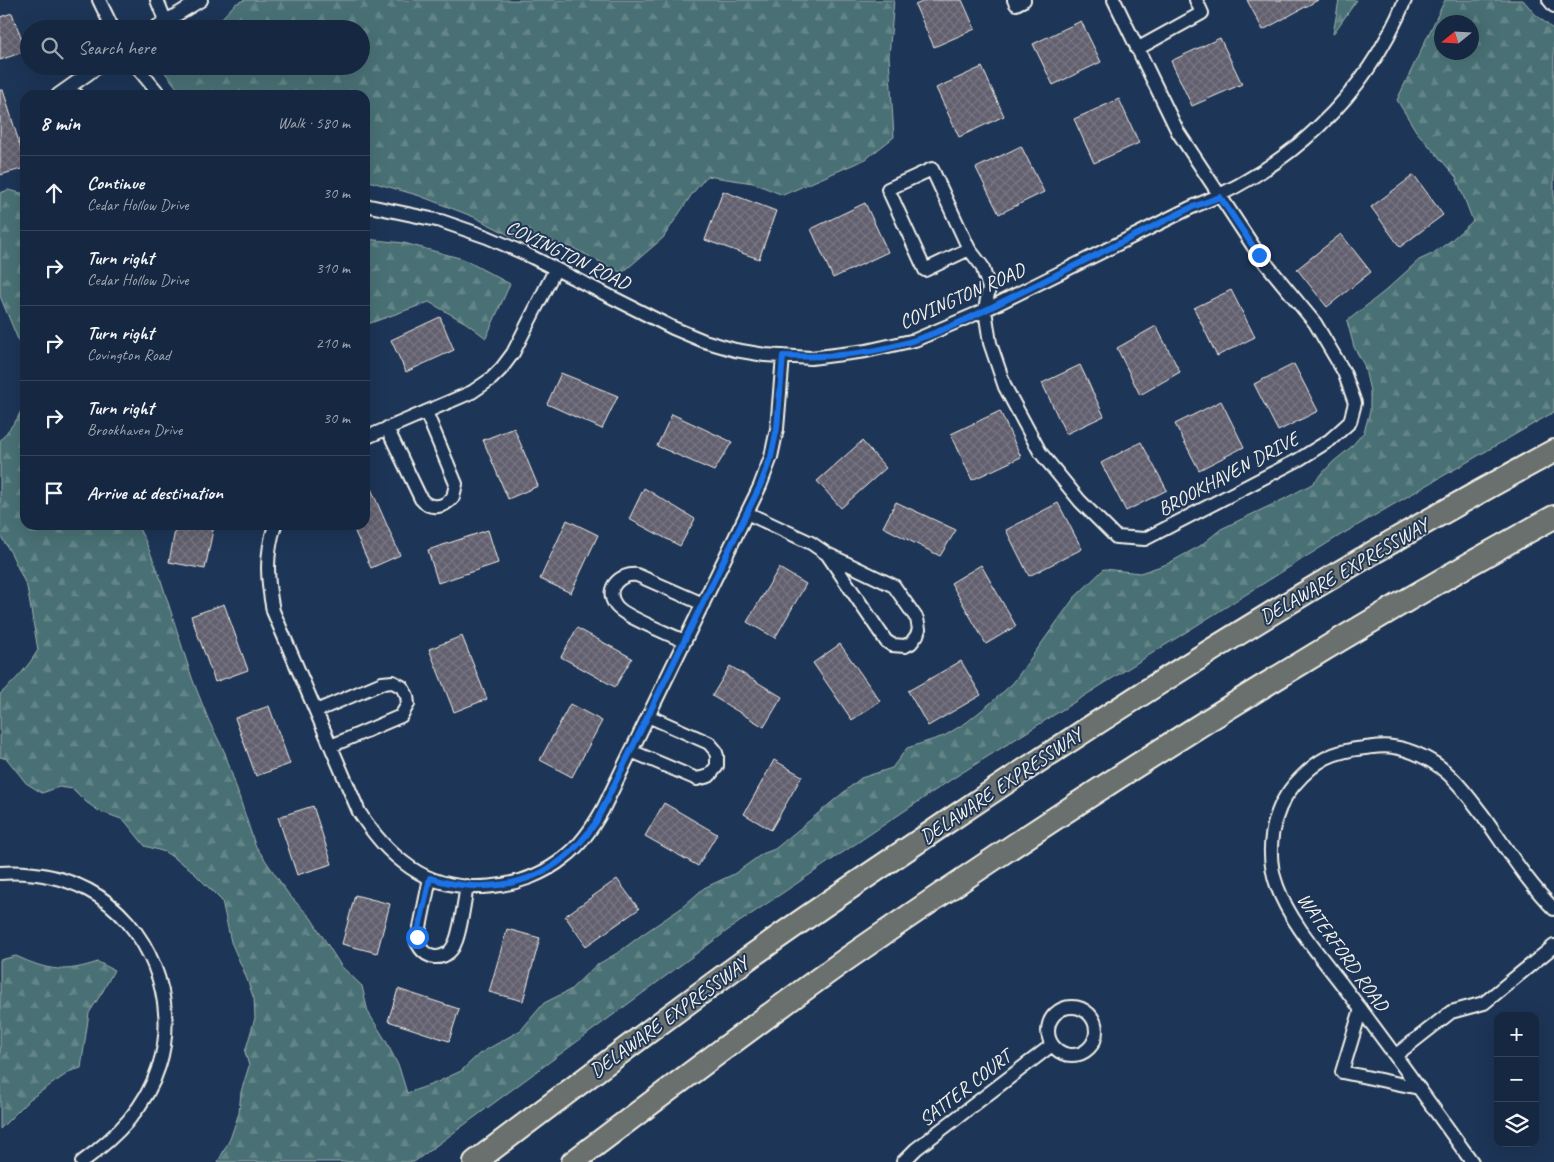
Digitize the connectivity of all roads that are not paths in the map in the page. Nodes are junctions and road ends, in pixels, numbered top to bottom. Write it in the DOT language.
graph roads {
  1 [pos="99,0"];
  2 [pos="158,0"];
  3 [pos="202,0"];
  4 [pos="1014,0"];
  5 [pos="1024,0"];
  6 [pos="1114,0"];
  7 [pos="1196,0"];
  8 [pos="1405,0"];
  9 [pos="1549,0"];
  10 [pos="1554,6"];
  11 [pos="109,20"];
  12 [pos="165,20"];
  13 [pos="1137,49"];
  14 [pos="86,75"];
  15 [pos="143,75"];
  16 [pos="65,90"];
  17 [pos="156,90"];
  18 [pos="1220,197"];
  19 [pos="370,206"];
  20 [pos="970,249"];
  21 [pos="556,270"];
  22 [pos="985,310"];
  23 [pos="783,356"];
  24 [pos="426,412"];
  25 [pos="387,428"];
  26 [pos="370,436"];
  27 [pos="1554,451"];
  28 [pos="747,513"];
  29 [pos="1554,517"];
  30 [pos="274,530"];
  31 [pos="827,554"];
  32 [pos="703,604"];
  33 [pos="684,641"];
  34 [pos="316,711"];
  35 [pos="648,716"];
  36 [pos="331,746"];
  37 [pos="631,751"];
  38 [pos="0,873"];
  39 [pos="430,878"];
  40 [pos="467,886"];
  41 [pos="1554,909"];
  42 [pos="1554,946"];
  43 [pos="1361,1009"];
  44 [pos="1052,1045"];
  45 [pos="1396,1056"];
  46 [pos="1419,1088"];
  47 [pos="82,1162"];
  48 [pos="475,1162"];
  49 [pos="573,1162"];
  50 [pos="903,1162"];
  51 [pos="1472,1162"];
  1 -- 11 [label="street"];
  2 -- 12 [label="street"];
  3 -- 12 [label="street"];
  4 -- 5 [label="street"];
  6 -- 13 [label="street, BROOKHAVEN DRIVE"];
  7 -- 13 [label="street"];
  8 -- 18 [label="street, COVINGTON ROAD"];
  9 -- 10 [label="street"];
  13 -- 18 [label="street, BROOKHAVEN DRIVE"];
  14 -- 16 [label="street"];
  15 -- 17 [label="street"];
  18 -- 22 [label="street, COVINGTON ROAD"];
  18 -- 22 [label="street, BROOKHAVEN DRIVE"];
  19 -- 21 [label="street, COVINGTON ROAD"];
  20 -- 20 [label="street, BROOKHAVEN DRIVE"];
  20 -- 22 [label="street, BROOKHAVEN DRIVE"];
  21 -- 23 [label="street, COVINGTON ROAD"];
  21 -- 24 [label="street"];
  22 -- 23 [label="street, COVINGTON ROAD"];
  23 -- 28 [label="street"];
  24 -- 25 [label="street"];
  24 -- 25 [label="street"];
  25 -- 26 [label="street"];
  27 -- 48 [label="highway, DELAWARE EXPRESSWAY"];
  28 -- 31 [label="street"];
  28 -- 32 [label="street"];
  29 -- 49 [label="highway"];
  30 -- 34 [label="street"];
  31 -- 31 [label="street"];
  32 -- 33 [label="street"];
  32 -- 33 [label="street"];
  33 -- 35 [label="street"];
  34 -- 36 [label="street"];
  34 -- 36 [label="street"];
  35 -- 37 [label="street"];
  35 -- 37 [label="street"];
  36 -- 39 [label="street"];
  37 -- 40 [label="street"];
  38 -- 47 [label="street"];
  39 -- 40 [label="street"];
  39 -- 40 [label="street"];
  41 -- 43 [label="street, WATERFORD ROAD"];
  42 -- 45 [label="street"];
  43 -- 45 [label="street, WATERFORD ROAD"];
  43 -- 46 [label="street"];
  44 -- 50 [label="street, SATTER COURT"];
  45 -- 46 [label="street, WATERFORD ROAD"];
  46 -- 51 [label="street, WATERFORD ROAD"];
}
